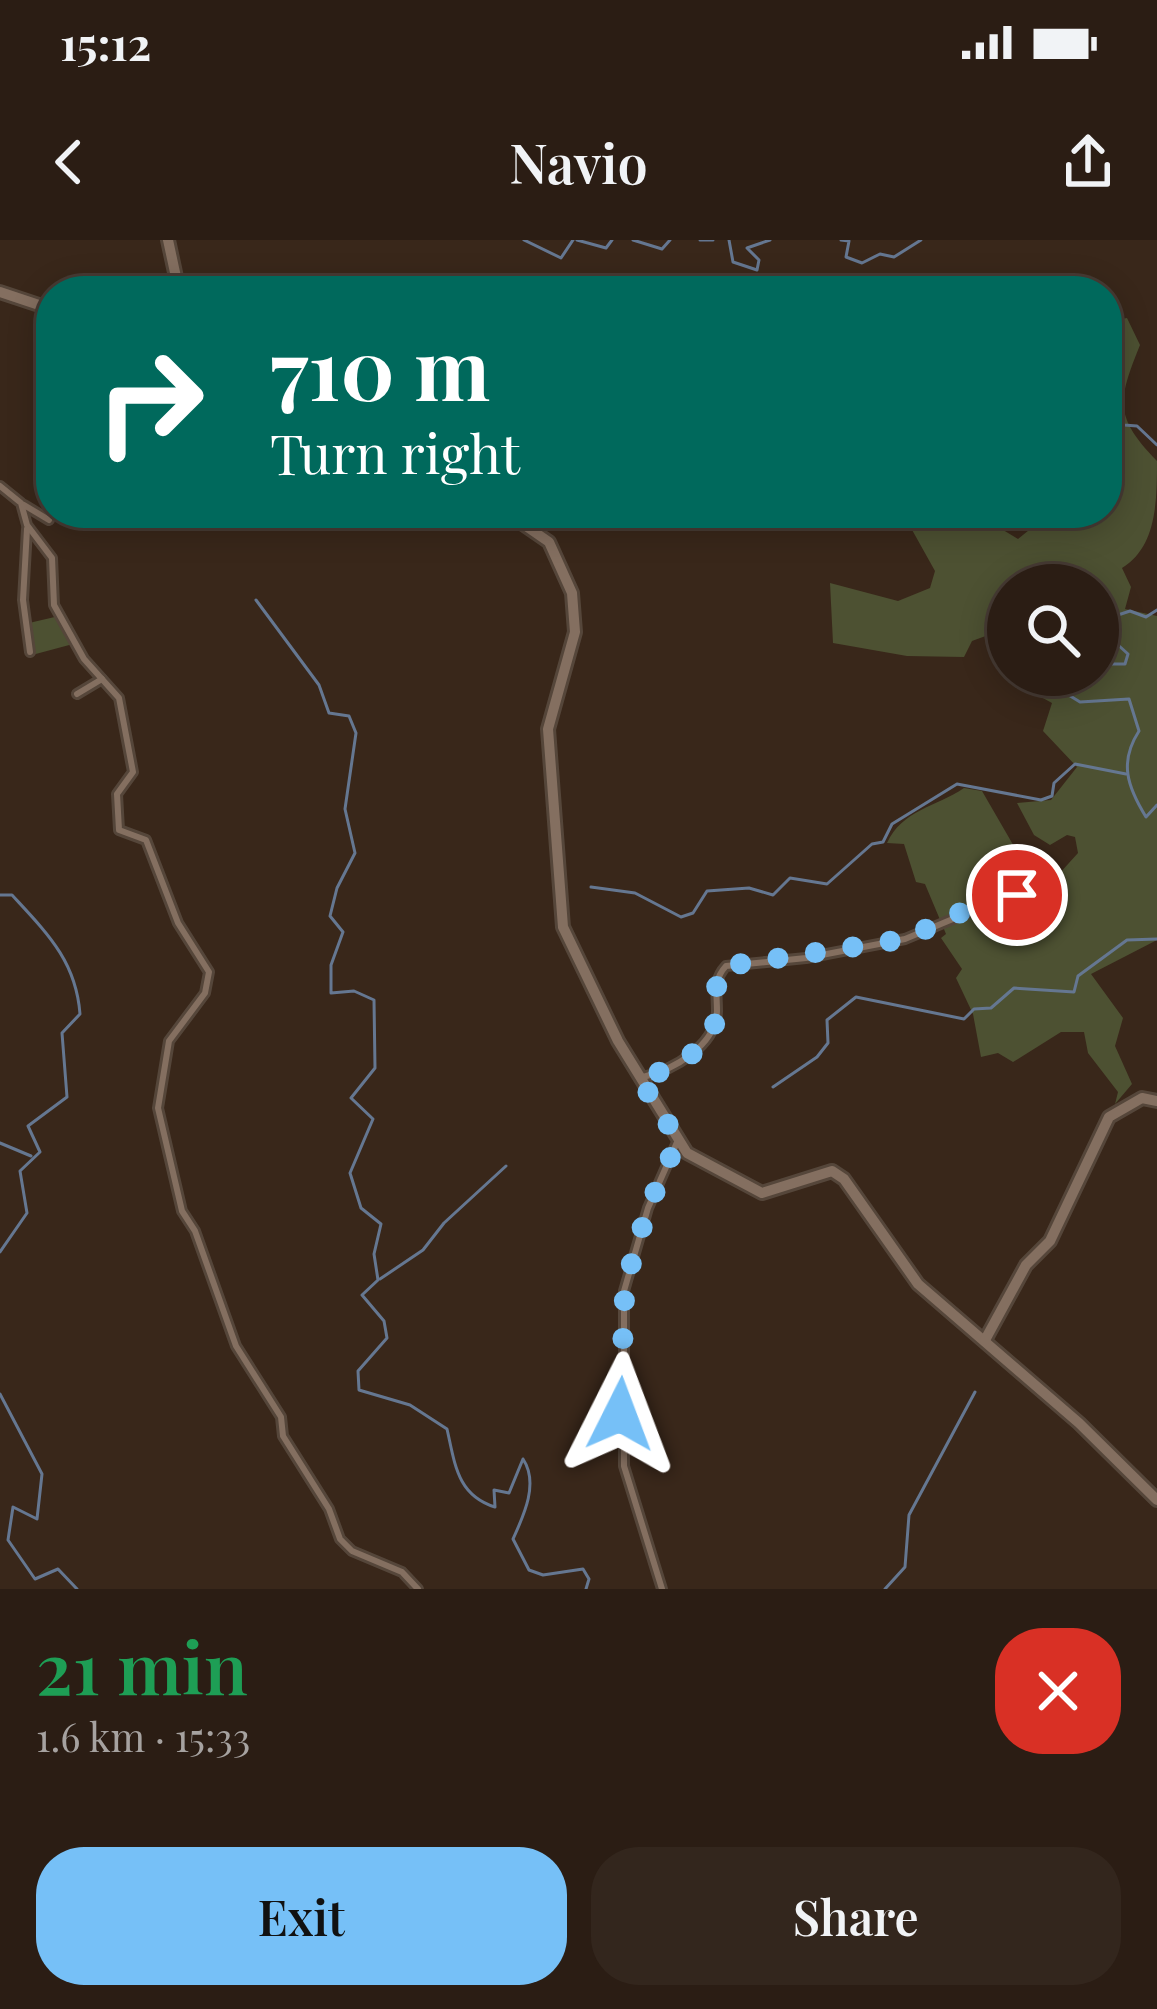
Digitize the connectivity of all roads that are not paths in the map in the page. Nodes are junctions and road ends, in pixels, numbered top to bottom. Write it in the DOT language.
graph roads {
  1 [pos="168,240"];
  2 [pos="175,276"];
  3 [pos="0,292"];
  4 [pos="36,304"];
  5 [pos="0,486"];
  6 [pos="21,503"];
  7 [pos="36,512"];
  8 [pos="27,525"];
  9 [pos="524,528"];
  10 [pos="30,652"];
  11 [pos="102,679"];
  12 [pos="77,694"];
  13 [pos="1046,880"];
  14 [pos="639,1078"];
  15 [pos="1157,1101"];
  16 [pos="678,1140"];
  17 [pos="990,1339"];
  18 [pos="1157,1500"];
  19 [pos="418,1589"];
  20 [pos="662,1589"];
  1 -- 2 [label="street"];
  3 -- 4 [label="street"];
  5 -- 6 [label="street"];
  6 -- 7 [label="street"];
  6 -- 8 [label="street"];
  8 -- 10 [label="street"];
  8 -- 11 [label="street"];
  9 -- 14 [label="street"];
  11 -- 12 [label="street"];
  11 -- 19 [label="street"];
  13 -- 14 [label="street"];
  14 -- 16 [label="street"];
  15 -- 17 [label="street"];
  16 -- 17 [label="street"];
  16 -- 20 [label="street"];
  17 -- 18 [label="street"];
}
